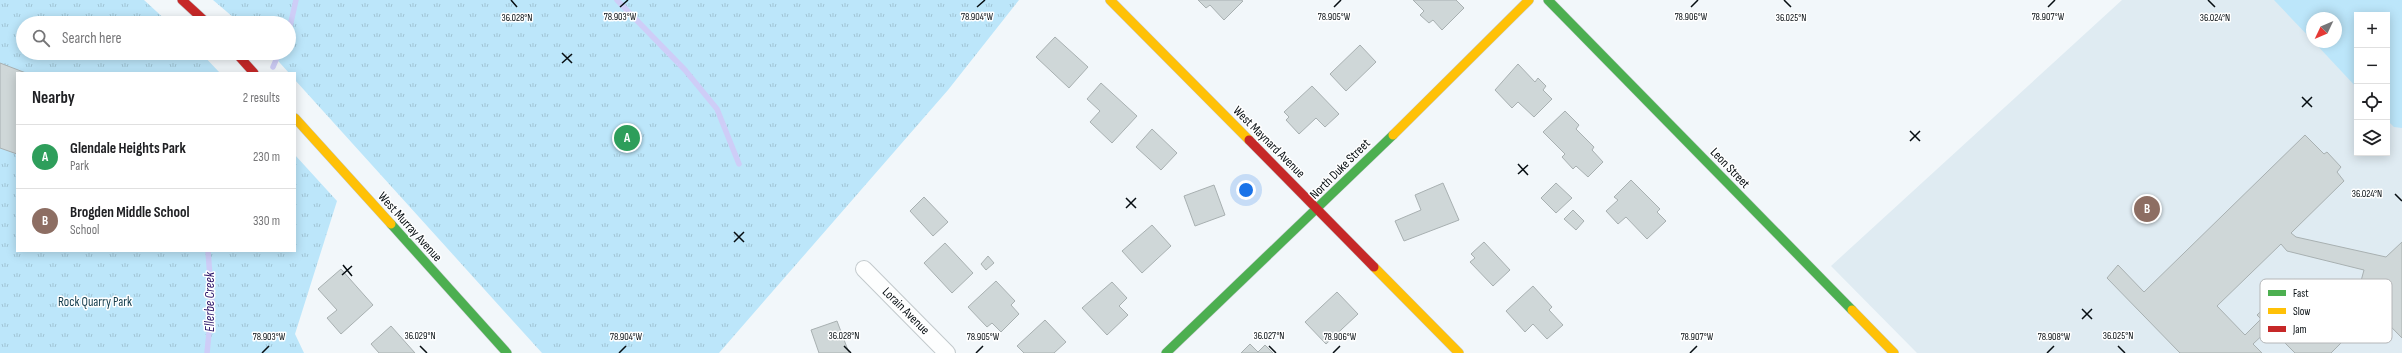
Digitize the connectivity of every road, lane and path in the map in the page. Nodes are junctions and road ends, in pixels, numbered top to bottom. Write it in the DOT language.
graph roads {
  1 [pos="182,0"];
  2 [pos="1110,0"];
  3 [pos="1529,0"];
  4 [pos="1548,0"];
  5 [pos="199,16"];
  6 [pos="242,60"];
  7 [pos="253,72"];
  8 [pos="296,119"];
  9 [pos="1318,209"];
  10 [pos="864,269"];
  11 [pos="506,353"];
  12 [pos="947,353"];
  13 [pos="1166,353"];
  14 [pos="1459,353"];
  15 [pos="1894,353"];
  1 -- 5 [label="main road"];
  2 -- 9 [label="main road, West Maynard Avenue"];
  3 -- 9 [label="main road, North Duke Street"];
  4 -- 15 [label="main road, Leon Street"];
  6 -- 7 [label="main road"];
  8 -- 11 [label="main road, West Murray Avenue"];
  9 -- 13 [label="main road, North Duke Street"];
  9 -- 14 [label="main road, West Maynard Avenue"];
  10 -- 12 [label="street, Lorain Avenue"];
}
